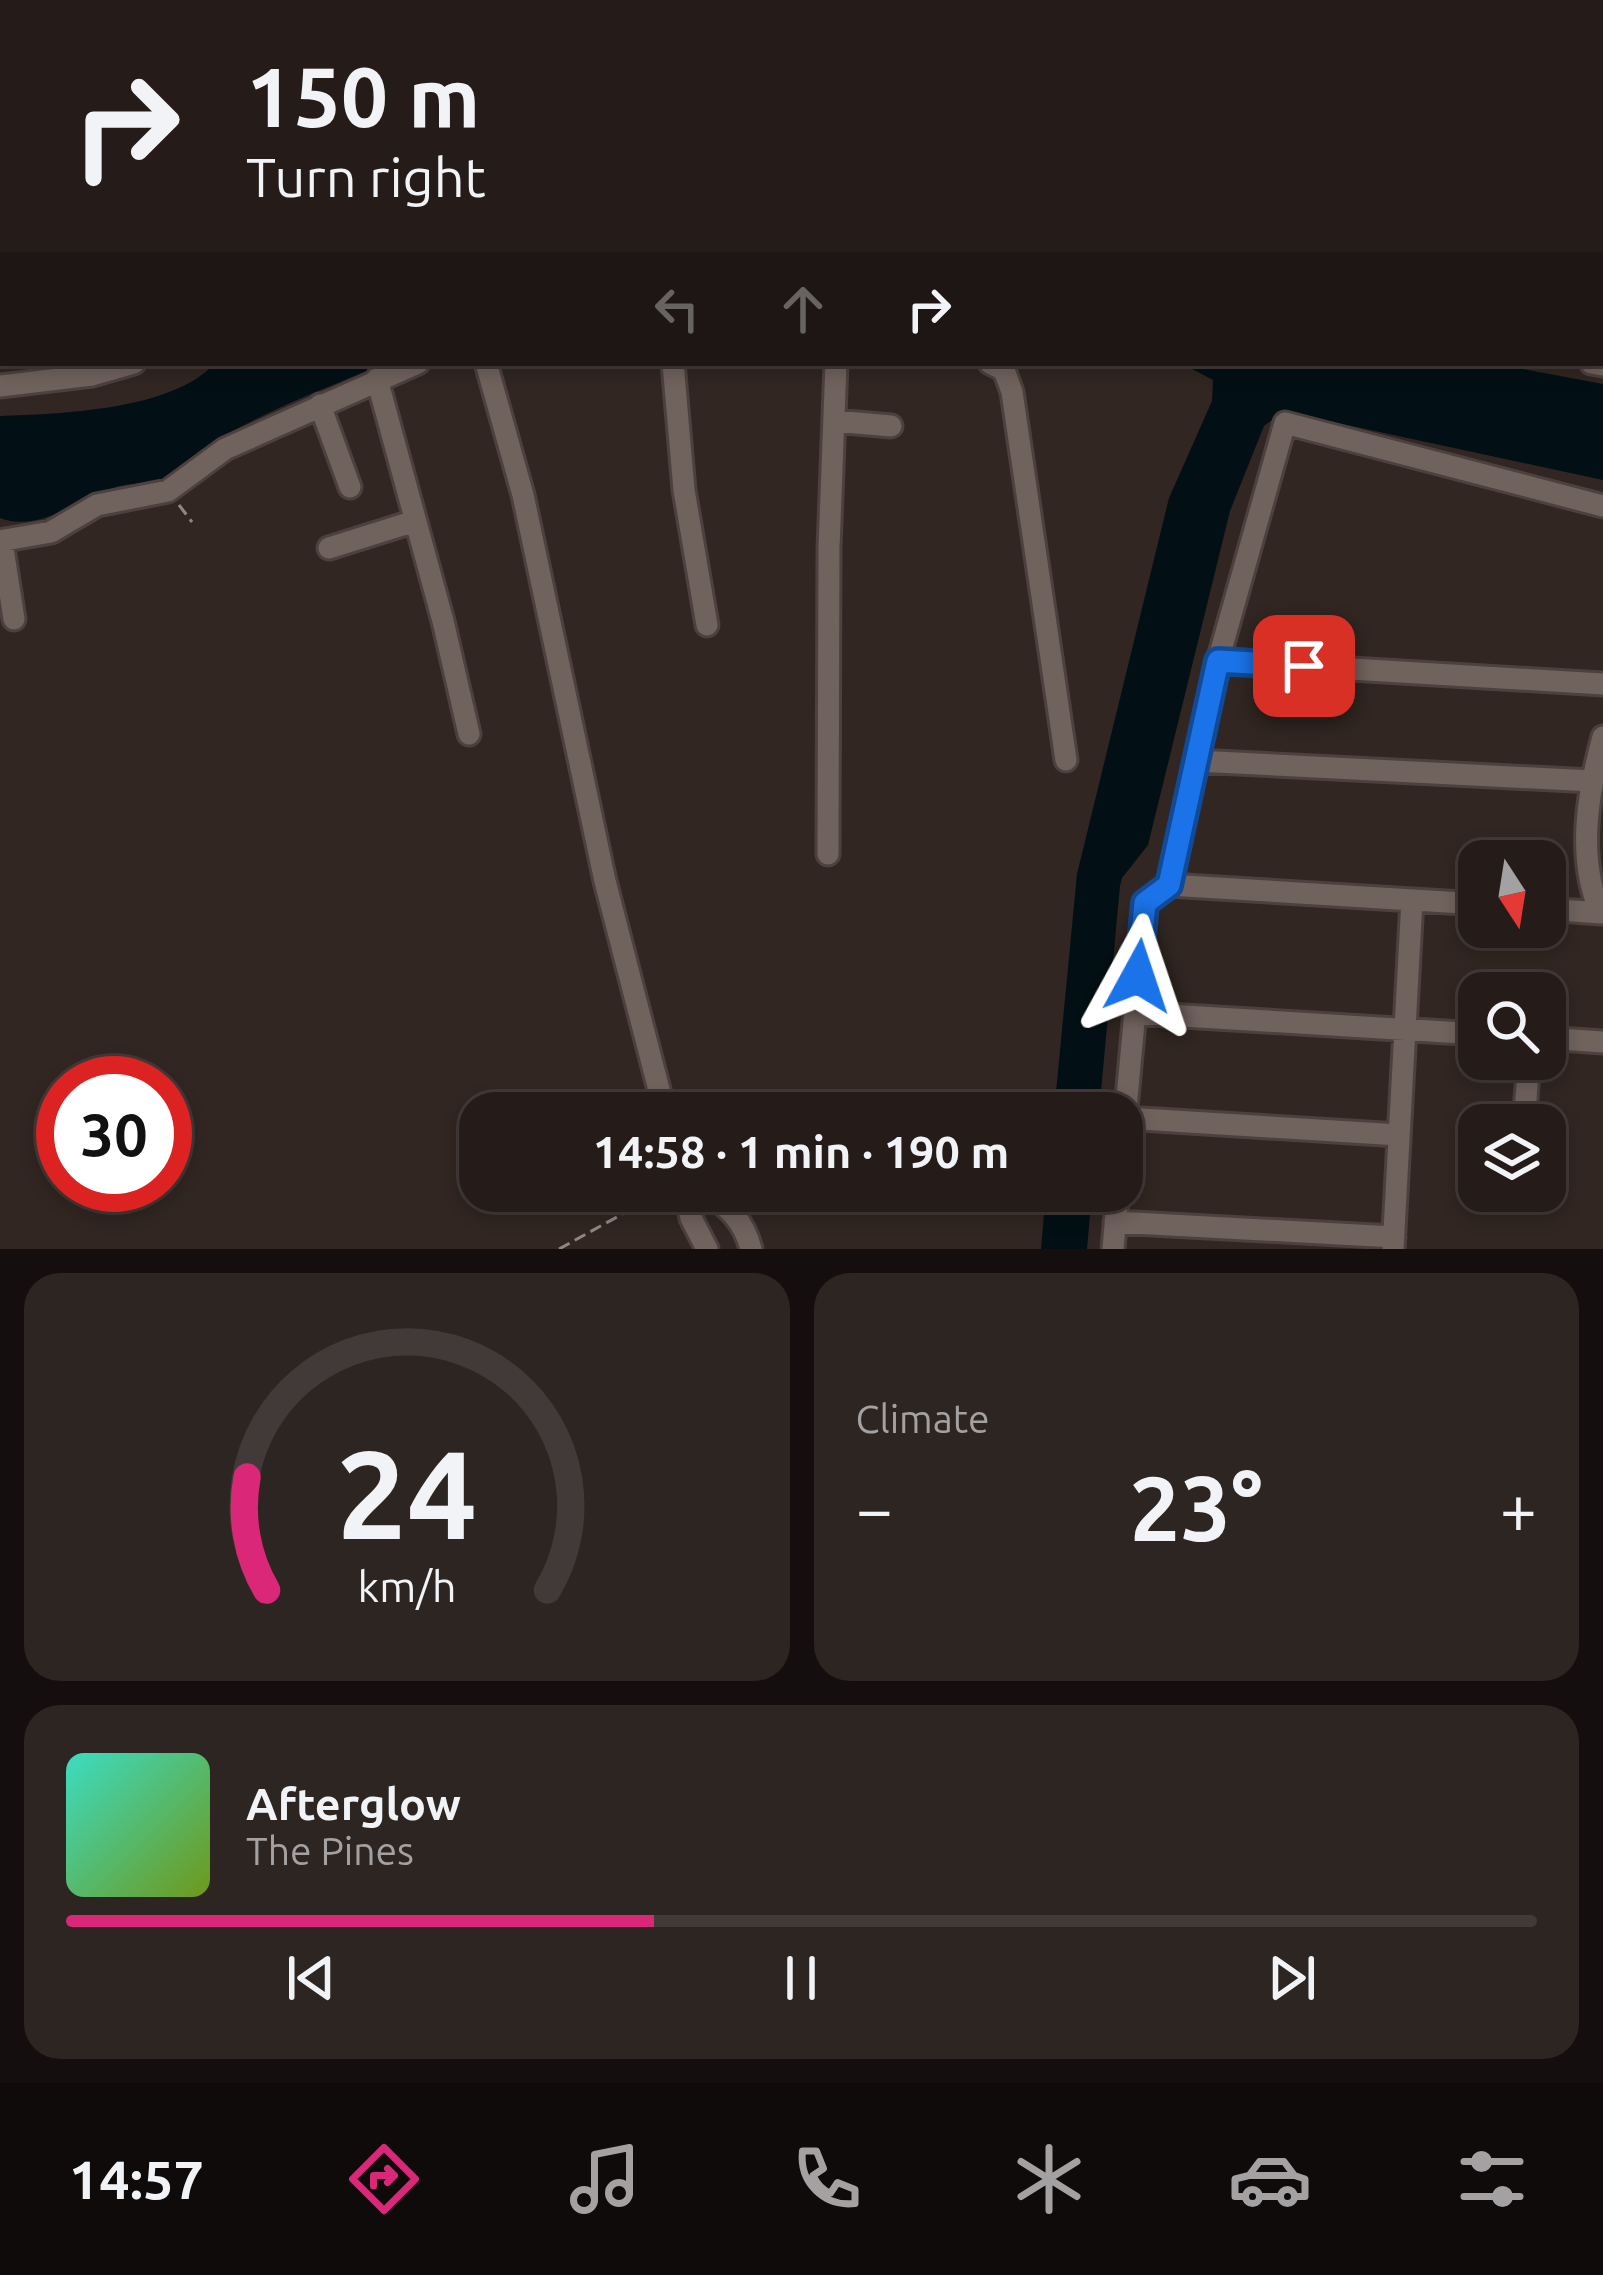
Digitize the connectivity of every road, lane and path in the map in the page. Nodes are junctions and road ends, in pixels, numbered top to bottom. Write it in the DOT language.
graph roads {
  1 [pos="124,366"];
  2 [pos="411,366"];
  3 [pos="487,366"];
  4 [pos="673,366"];
  5 [pos="836,366"];
  6 [pos="996,366"];
  7 [pos="50,372"];
  8 [pos="377,380"];
  9 [pos="0,386"];
  10 [pos="320,405"];
  11 [pos="834,421"];
  12 [pos="891,426"];
  13 [pos="350,487"];
  14 [pos="1603,506"];
  15 [pos="416,521"];
  16 [pos="1,542"];
  17 [pos="329,548"];
  18 [pos="14,619"];
  19 [pos="707,625"];
  20 [pos="1218,661"];
  21 [pos="1603,684"];
  22 [pos="469,734"];
  23 [pos="1603,737"];
  24 [pos="1066,760"];
  25 [pos="1196,760"];
  26 [pos="1592,781"];
  27 [pos="828,854"];
  28 [pos="1169,885"];
  29 [pos="1412,900"];
  30 [pos="1458,903"];
  31 [pos="1566,911"];
  32 [pos="1135,1013"];
  33 [pos="1405,1030"];
  34 [pos="1458,1033"];
  35 [pos="1566,1039"];
  36 [pos="1603,1042"];
  37 [pos="660,1092"];
  38 [pos="1127,1092"];
  39 [pos="1143,1119"];
  40 [pos="1399,1135"];
  41 [pos="626,1212"];
  42 [pos="690,1212"];
  43 [pos="732,1212"];
  44 [pos="1116,1212"];
  45 [pos="1115,1222"];
  46 [pos="1393,1243"];
  47 [pos="559,1249"];
  48 [pos="707,1249"];
  49 [pos="751,1249"];
  50 [pos="1113,1249"];
  1 -- 7 [label="street"];
  2 -- 8 [label="street"];
  3 -- 37 [label="street"];
  4 -- 19 [label="street"];
  5 -- 11 [label="street"];
  6 -- 24 [label="street"];
  7 -- 9 [label="street"];
  8 -- 10 [label="street"];
  8 -- 15 [label="street"];
  10 -- 13 [label="street"];
  10 -- 16 [label="street"];
  11 -- 12 [label="street"];
  11 -- 27 [label="street"];
  14 -- 20 [label="street"];
  15 -- 17 [label="street"];
  15 -- 22 [label="street"];
  16 -- 18 [label="street"];
  20 -- 21 [label="street"];
  20 -- 25 [label="street"];
  23 -- 26 [label="street"];
  25 -- 26 [label="street"];
  25 -- 28 [label="street"];
  26 -- 31 [label="street"];
  28 -- 29 [label="street"];
  28 -- 32 [label="street"];
  29 -- 30 [label="street"];
  29 -- 33 [label="street"];
  32 -- 33 [label="street"];
  32 -- 38 [label="street"];
  33 -- 34 [label="street"];
  33 -- 40 [label="street"];
  35 -- 36 [label="street"];
  39 -- 40 [label="street"];
  40 -- 46 [label="street"];
  41 -- 47 [label="path"];
  42 -- 48 [label="street"];
  43 -- 49 [label="street"];
  44 -- 45 [label="street"];
  45 -- 46 [label="street"];
  45 -- 50 [label="street"];
}
